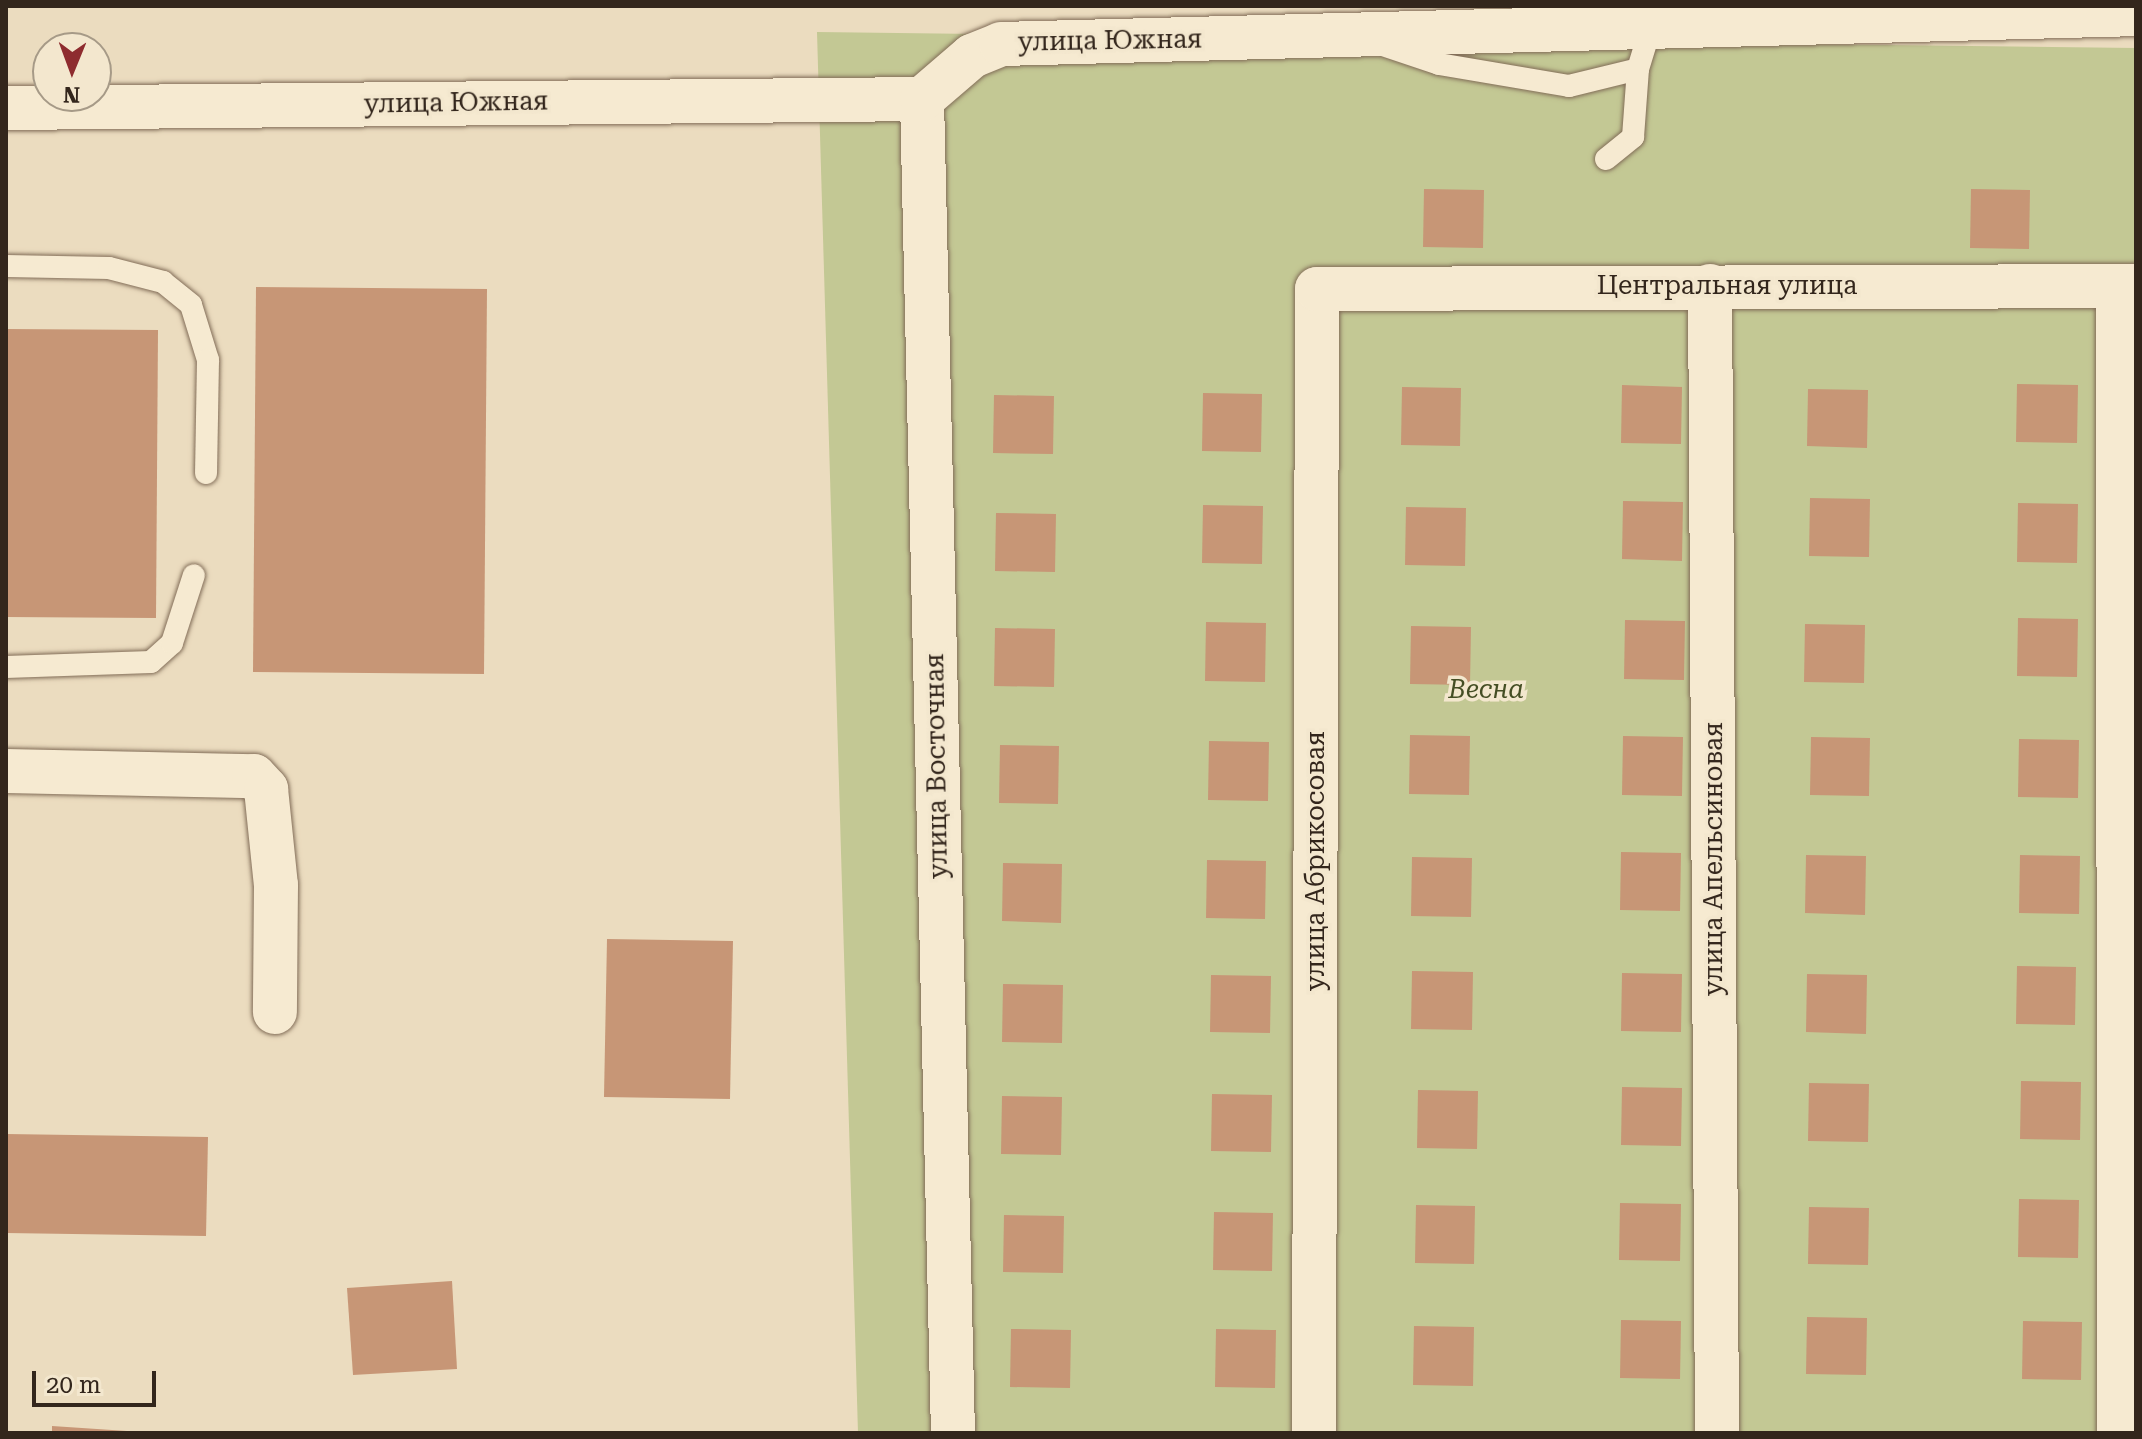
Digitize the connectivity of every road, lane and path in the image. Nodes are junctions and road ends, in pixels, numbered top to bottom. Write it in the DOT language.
graph roads {
  1 [pos="2136,14"];
  2 [pos="1654,16"];
  3 [pos="1352,35"];
  4 [pos="1638,69"];
  5 [pos="922,99"];
  6 [pos="6,108"];
  7 [pos="1606,159"];
  8 [pos="6,266"];
  9 [pos="1710,286"];
  10 [pos="2127,286"];
  11 [pos="1317,289"];
  12 [pos="206,473"];
  13 [pos="194,575"];
  14 [pos="6,667"];
  15 [pos="6,771"];
  16 [pos="275,1012"];
  17 [pos="953,1433"];
  18 [pos="1314,1433"];
  19 [pos="1717,1433"];
  20 [pos="2119,1433"];
  1 -- 2 [label="street, улица Южная"];
  2 -- 3 [label="street, улица Южная"];
  2 -- 4 [label="lane"];
  3 -- 4 [label="lane"];
  3 -- 5 [label="street, улица Южная"];
  4 -- 7 [label="lane"];
  5 -- 6 [label="street, улица Южная"];
  5 -- 17 [label="street, улица Восточная"];
  8 -- 12 [label="lane"];
  9 -- 10 [label="street, Центральная улица"];
  9 -- 11 [label="street, Центральная улица"];
  9 -- 19 [label="street, улица Апельсиновая"];
  10 -- 20 [label="street"];
  11 -- 18 [label="street, улица Абрикосовая"];
  13 -- 14 [label="lane"];
  15 -- 16 [label="street"];
}
